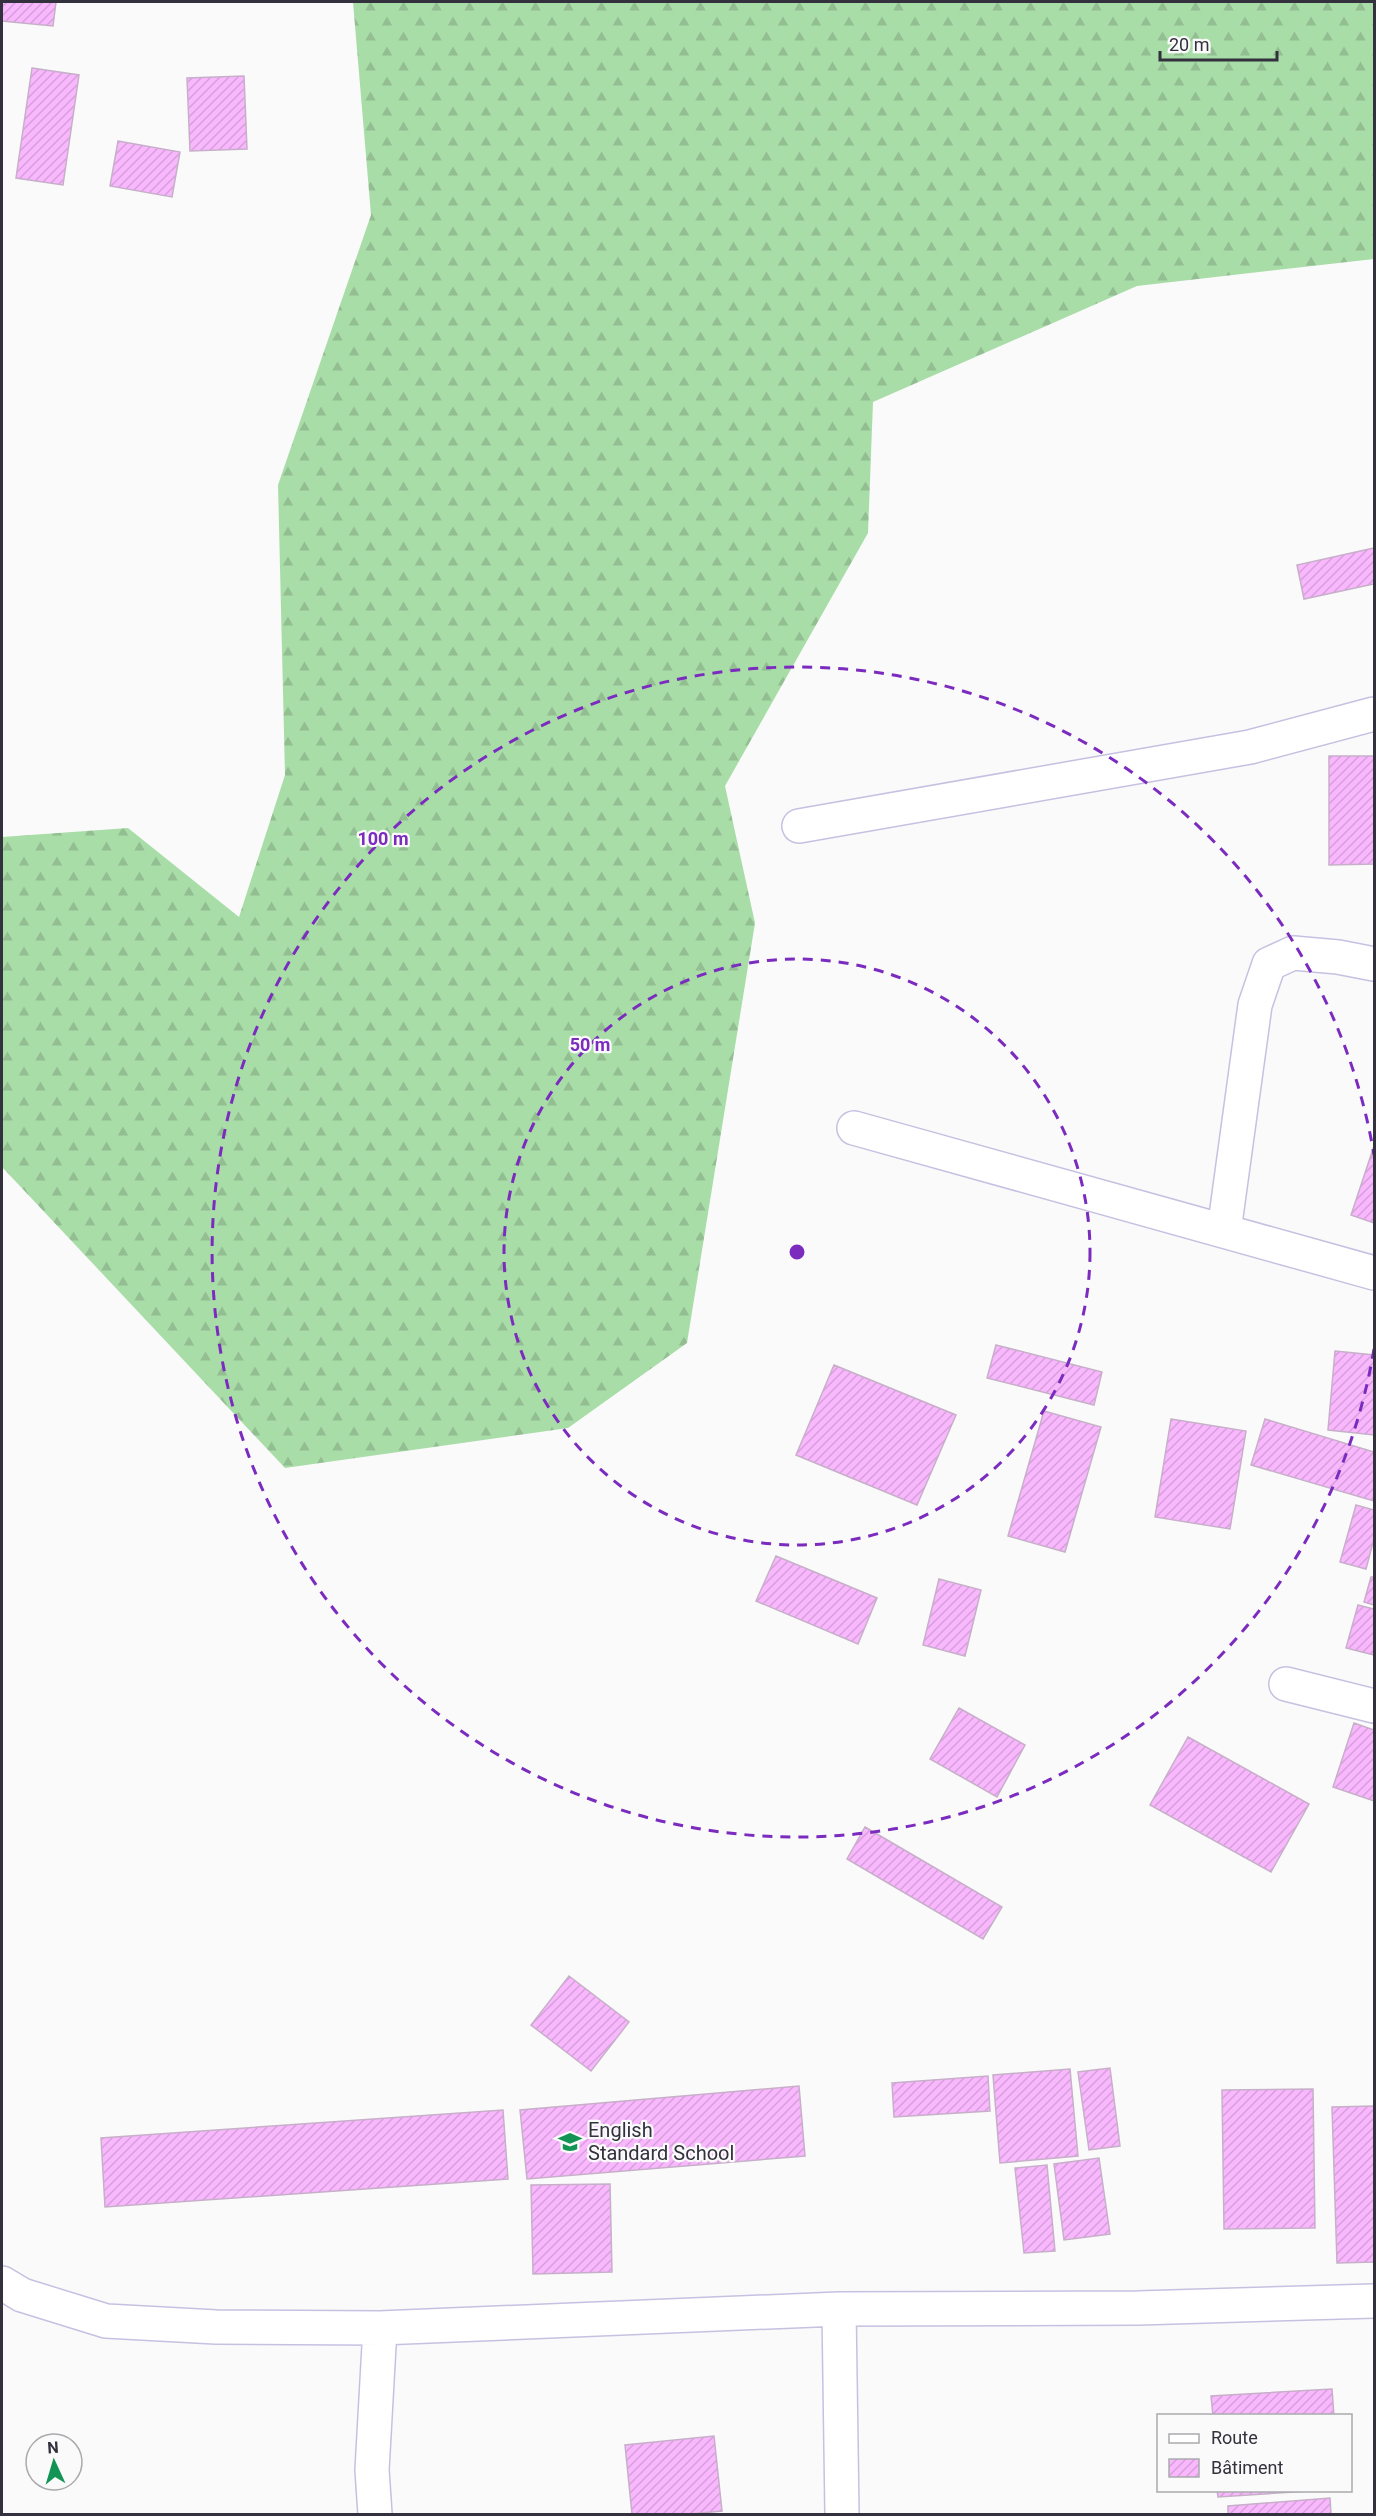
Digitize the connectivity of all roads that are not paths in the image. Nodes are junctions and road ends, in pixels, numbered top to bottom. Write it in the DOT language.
graph roads {
  1 [pos="1374,714"];
  2 [pos="799,826"];
  3 [pos="1374,964"];
  4 [pos="854,1128"];
  5 [pos="1224,1231"];
  6 [pos="1374,1273"];
  7 [pos="1286,1684"];
  8 [pos="1374,1706"];
  9 [pos="2,2283"];
  10 [pos="1374,2301"];
  11 [pos="839,2309"];
  12 [pos="380,2328"];
  13 [pos="375,2514"];
  14 [pos="842,2514"];
  1 -- 2 [label="street"];
  3 -- 5 [label="street"];
  4 -- 5 [label="street"];
  5 -- 6 [label="street"];
  7 -- 8 [label="street"];
  9 -- 12 [label="street"];
  10 -- 11 [label="street"];
  11 -- 12 [label="street"];
  11 -- 14 [label="street"];
  12 -- 13 [label="street"];
}
